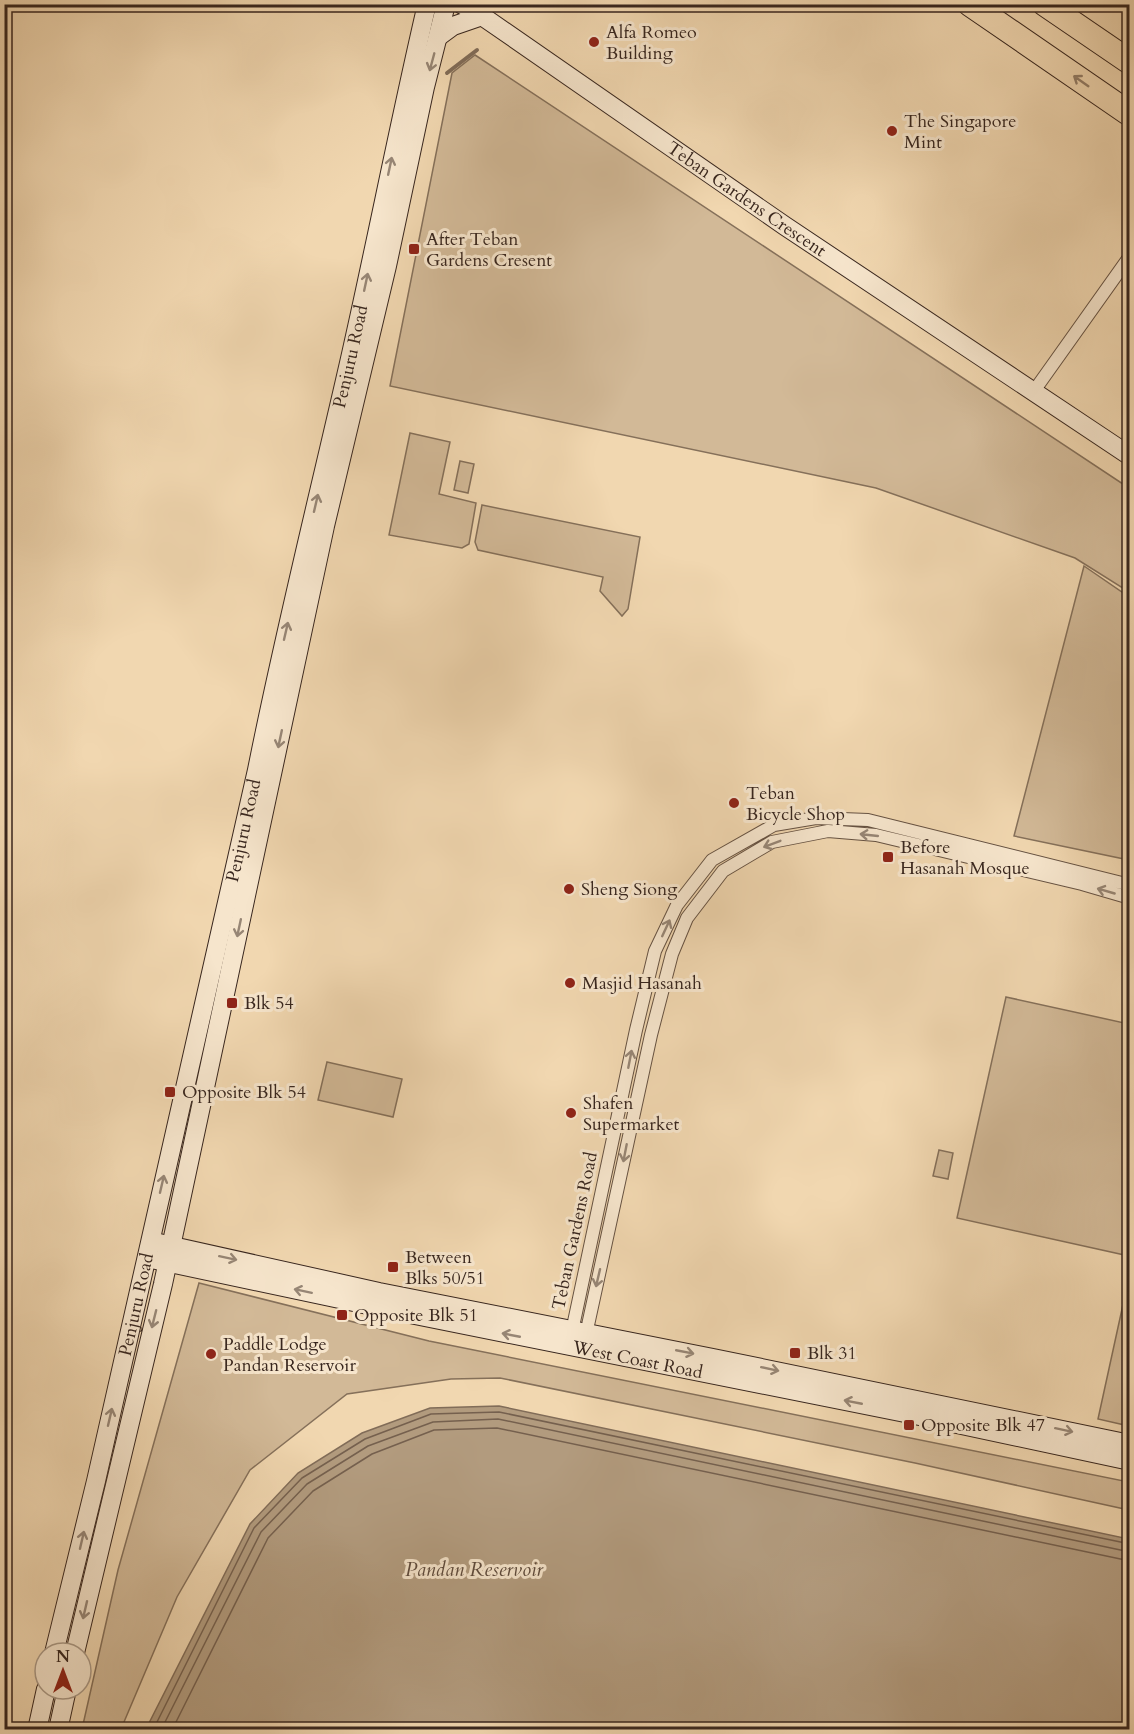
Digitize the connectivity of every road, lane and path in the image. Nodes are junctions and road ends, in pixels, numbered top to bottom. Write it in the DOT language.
graph roads {
  1 [pos="427,4"];
  2 [pos="446,4"];
  3 [pos="461,4"];
  4 [pos="970,4"];
  5 [pos="1045,4"];
  6 [pos="478,10"];
  7 [pos="438,38"];
  8 [pos="1130,62"];
  9 [pos="1130,114"];
  10 [pos="1130,256"];
  11 [pos="1034,391"];
  12 [pos="1130,456"];
  13 [pos="308,571"];
  14 [pos="1130,885"];
  15 [pos="1130,898"];
  16 [pos="147,1250"];
  17 [pos="169,1254"];
  18 [pos="577,1340"];
  19 [pos="1130,1444"];
  20 [pos="1130,1461"];
  21 [pos="57,1641"];
  22 [pos="78,1641"];
  23 [pos="44,1701"];
  24 [pos="64,1701"];
  25 [pos="38,1730"];
  26 [pos="57,1730"];
  13 -- 1 [label="main road, Penjuru Road, one-way"];
  2 -- 7 [label="main road, Penjuru Road"];
  3 -- 6 [label="main road, Teban Gardens Crescent"];
  9 -- 4 [label="highway, one-way"];
  5 -- 8 [label="highway"];
  6 -- 7 [label="main road"];
  6 -- 11 [label="main road, Teban Gardens Crescent"];
  7 -- 13 [label="main road, Penjuru Road, one-way"];
  10 -- 11 [label="street"];
  11 -- 12 [label="main road, Teban Gardens Crescent"];
  16 -- 13 [label="main road, Penjuru Road, one-way"];
  13 -- 17 [label="main road, Penjuru Road, one-way"];
  18 -- 14 [label="street, Teban Gardens Road, one-way"];
  15 -- 18 [label="street, Teban Gardens Road, one-way"];
  16 -- 17 [label="main road, West Coast Road"];
  21 -- 16 [label="main road, Penjuru Road, one-way"];
  17 -- 18 [label="main road, West Coast Road"];
  17 -- 22 [label="main road, Penjuru Road, one-way"];
  18 -- 19 [label="main road, West Coast Road, one-way"];
  20 -- 18 [label="main road, West Coast Road, one-way"];
  23 -- 25 [label="main road"];
  24 -- 26 [label="main road"];
}
